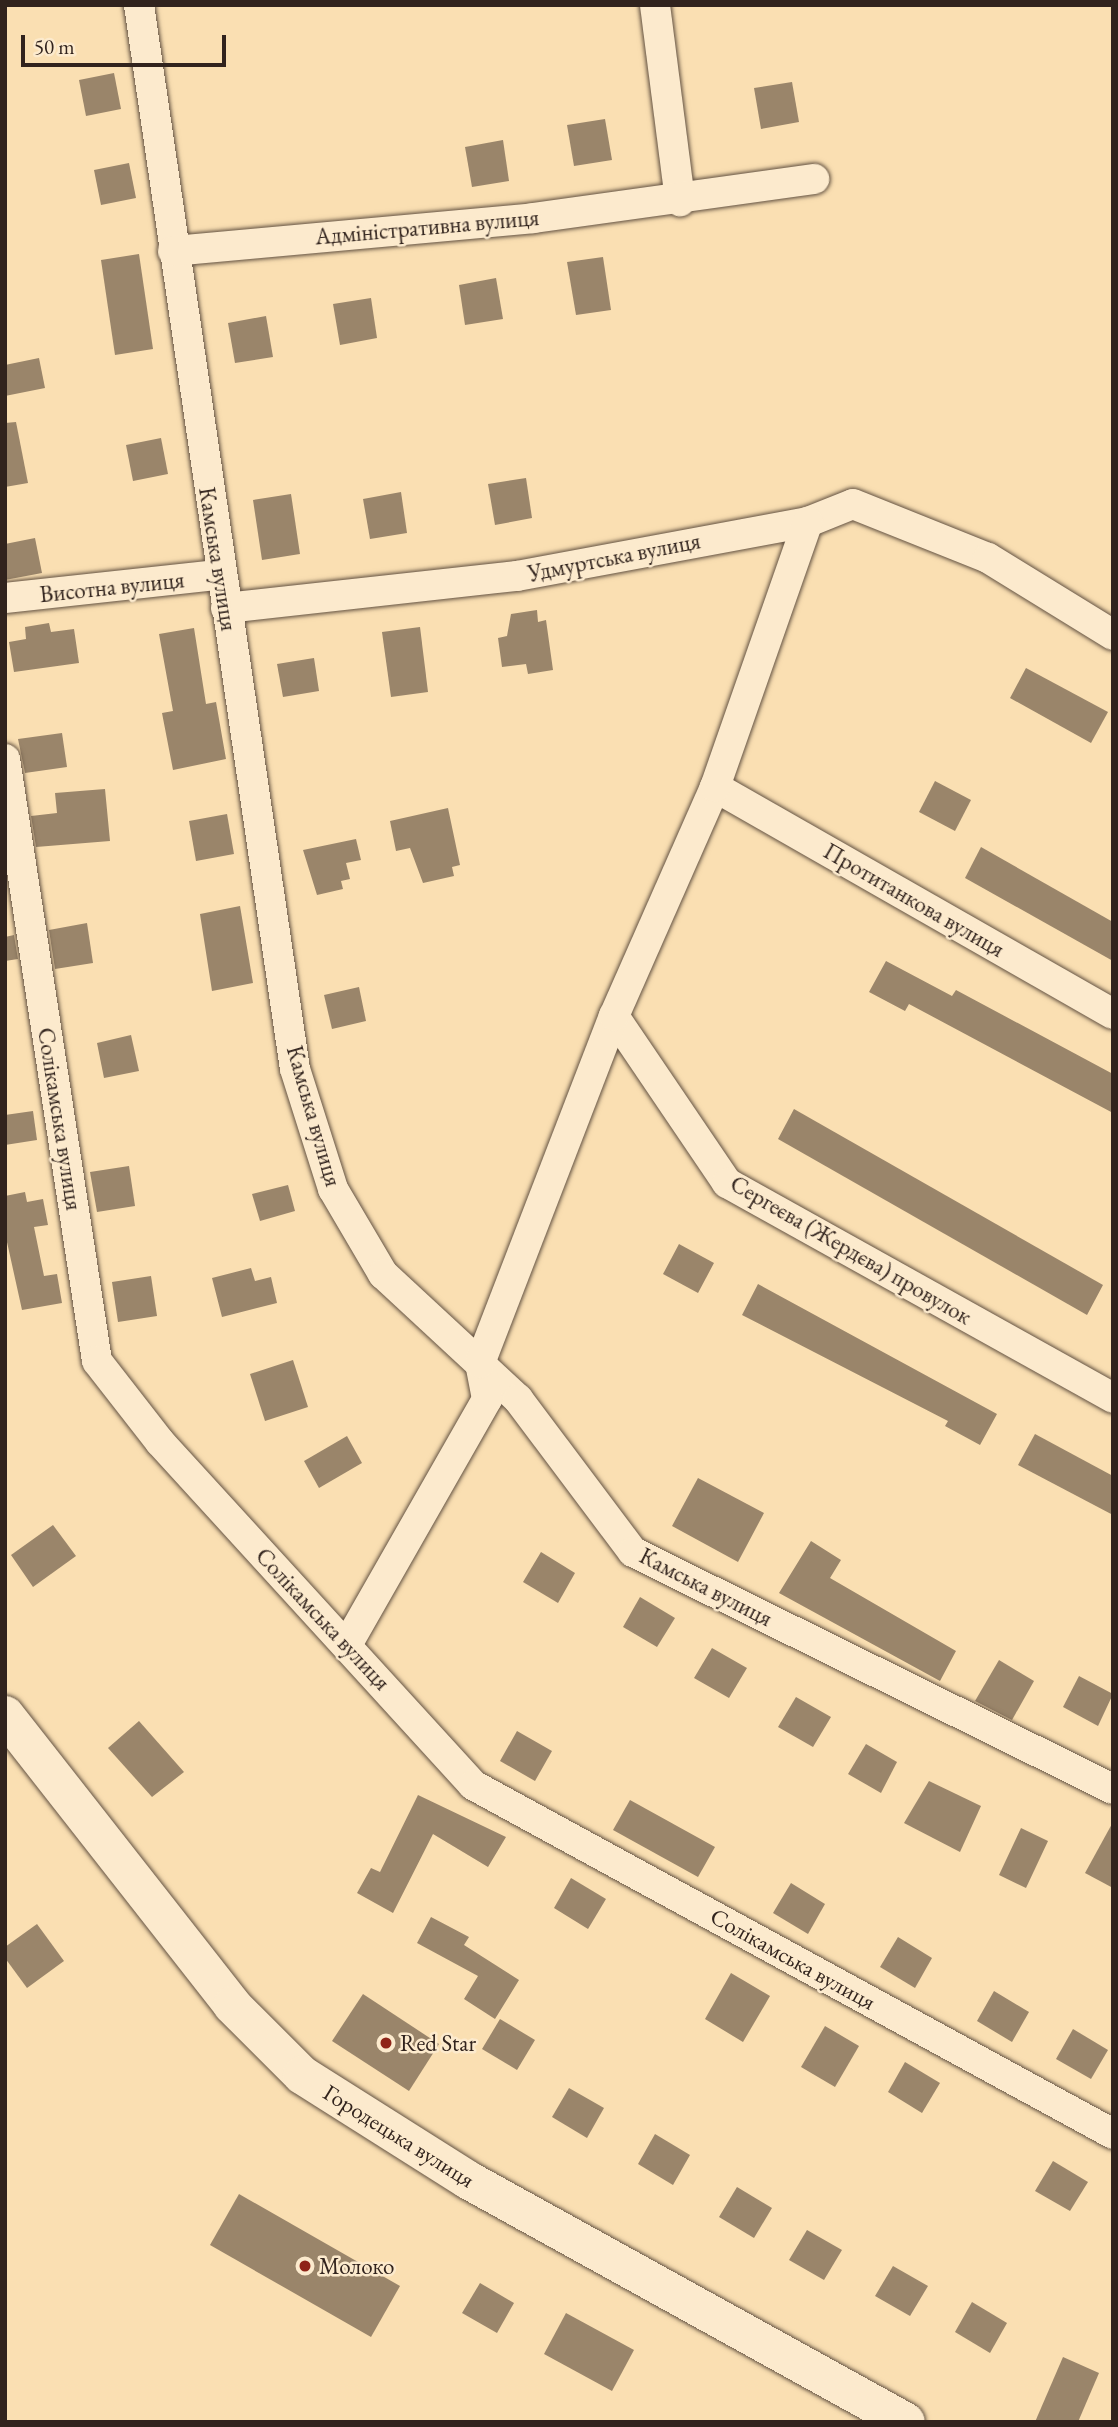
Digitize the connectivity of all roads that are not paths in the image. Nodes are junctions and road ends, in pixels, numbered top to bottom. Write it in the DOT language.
graph roads {
  1 [pos="139,5"];
  2 [pos="655,5"];
  3 [pos="814,179"];
  4 [pos="680,201"];
  5 [pos="173,251"];
  6 [pos="808,522"];
  7 [pos="218,575"];
  8 [pos="5,598"];
  9 [pos="226,608"];
  10 [pos="1113,635"];
  11 [pos="5,759"];
  12 [pos="715,787"];
  13 [pos="1113,1013"];
  14 [pos="614,1016"];
  15 [pos="480,1363"];
  16 [pos="1113,1398"];
  17 [pos="348,1643"];
  18 [pos="5,1715"];
  19 [pos="1113,1788"];
  20 [pos="1113,2134"];
  21 [pos="906,2422"];
  1 -- 5 [label="street, Камська вулиця"];
  2 -- 4 [label="street"];
  3 -- 4 [label="street, Адміністративна вулиця"];
  4 -- 5 [label="street, Адміністративна вулиця"];
  5 -- 7 [label="street, Камська вулиця"];
  6 -- 9 [label="street, Удмуртська вулиця"];
  6 -- 10 [label="street, Удмуртська вулиця"];
  6 -- 12 [label="street"];
  7 -- 8 [label="street, Висотна вулиця"];
  7 -- 9 [label="street, Камська вулиця"];
  9 -- 15 [label="street, Камська вулиця"];
  11 -- 17 [label="street, Солікамська вулиця"];
  12 -- 13 [label="street, Протитанкова вулиця"];
  12 -- 14 [label="street"];
  14 -- 15 [label="street"];
  14 -- 16 [label="street, Сергеєва (Жердєва) провулок"];
  15 -- 17 [label="street"];
  15 -- 19 [label="street, Камська вулиця"];
  17 -- 20 [label="street, Солікамська вулиця"];
  18 -- 21 [label="main road, Городецька вулиця"];
}
